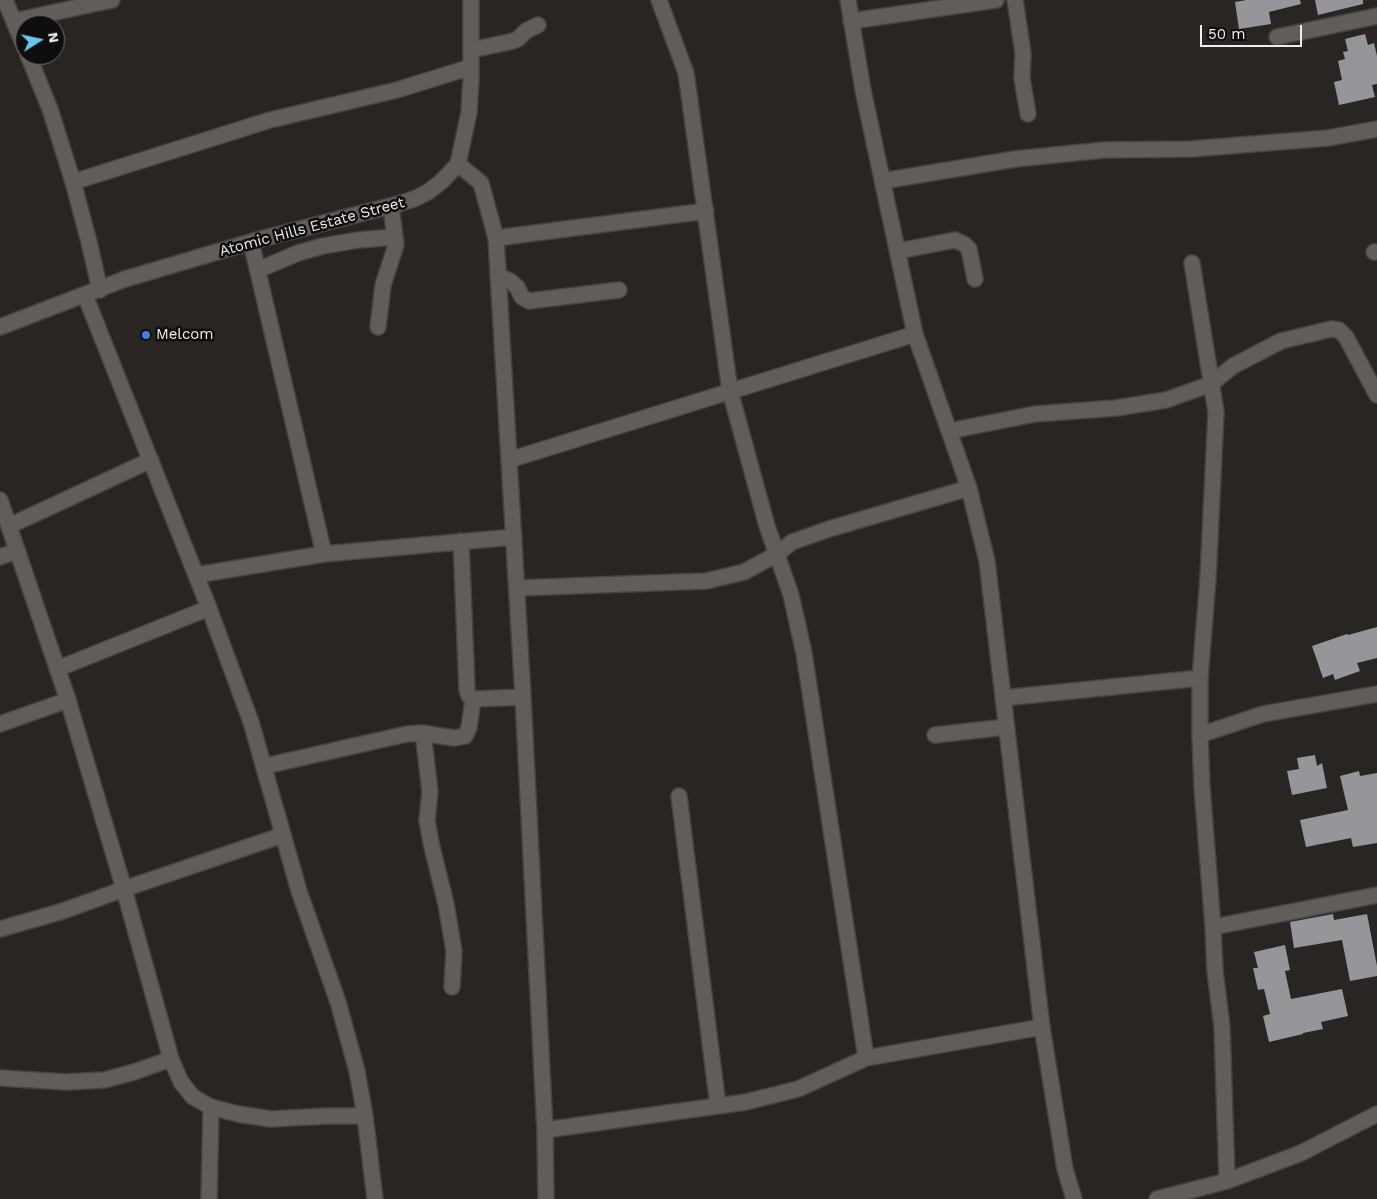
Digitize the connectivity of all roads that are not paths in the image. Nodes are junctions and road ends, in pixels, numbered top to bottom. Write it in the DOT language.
graph roads {
  1 [pos="5,0"];
  2 [pos="112,0"];
  3 [pos="471,0"];
  4 [pos="659,0"];
  5 [pos="848,0"];
  6 [pos="996,0"];
  7 [pos="1015,0"];
  8 [pos="1377,16"];
  9 [pos="852,21"];
  10 [pos="14,22"];
  11 [pos="538,25"];
  12 [pos="1277,37"];
  13 [pos="471,50"];
  14 [pos="32,65"];
  15 [pos="471,67"];
  16 [pos="1028,114"];
  17 [pos="1377,129"];
  18 [pos="458,164"];
  19 [pos="882,181"];
  20 [pos="73,182"];
  21 [pos="391,206"];
  22 [pos="706,211"];
  23 [pos="396,237"];
  24 [pos="496,238"];
  25 [pos="251,242"];
  26 [pos="898,251"];
  27 [pos="1192,263"];
  28 [pos="258,270"];
  29 [pos="498,276"];
  30 [pos="974,279"];
  31 [pos="100,290"];
  32 [pos="619,290"];
  33 [pos="85,295"];
  34 [pos="0,326"];
  35 [pos="378,327"];
  36 [pos="915,334"];
  37 [pos="1211,384"];
  38 [pos="730,391"];
  39 [pos="1377,395"];
  40 [pos="949,431"];
  41 [pos="151,460"];
  42 [pos="509,460"];
  43 [pos="969,488"];
  44 [pos="0,500"];
  45 [pos="9,526"];
  46 [pos="514,537"];
  47 [pos="461,542"];
  48 [pos="17,551"];
  49 [pos="324,554"];
  50 [pos="777,554"];
  51 [pos="0,557"];
  52 [pos="196,575"];
  53 [pos="517,588"];
  54 [pos="209,608"];
  55 [pos="57,669"];
  56 [pos="1200,678"];
  57 [pos="1377,694"];
  58 [pos="523,696"];
  59 [pos="1003,698"];
  60 [pos="473,699"];
  61 [pos="68,700"];
  62 [pos="0,724"];
  63 [pos="1006,727"];
  64 [pos="423,733"];
  65 [pos="936,735"];
  66 [pos="1200,735"];
  67 [pos="265,766"];
  68 [pos="679,796"];
  69 [pos="283,835"];
  70 [pos="124,889"];
  71 [pos="1377,895"];
  72 [pos="1213,927"];
  73 [pos="0,929"];
  74 [pos="452,987"];
  75 [pos="1042,1027"];
  76 [pos="866,1058"];
  77 [pos="171,1059"];
  78 [pos="0,1078"];
  79 [pos="718,1106"];
  80 [pos="211,1107"];
  81 [pos="1377,1114"];
  82 [pos="365,1116"];
  83 [pos="545,1130"];
  84 [pos="1227,1180"];
  85 [pos="209,1199"];
  86 [pos="375,1199"];
  87 [pos="546,1199"];
  88 [pos="1074,1199"];
  89 [pos="1157,1199"];
  1 -- 10 [label="street"];
  2 -- 10 [label="street"];
  3 -- 13 [label="street"];
  4 -- 22 [label="street"];
  5 -- 9 [label="street"];
  6 -- 9 [label="street"];
  7 -- 16 [label="street"];
  8 -- 12 [label="street"];
  9 -- 19 [label="street"];
  11 -- 13 [label="street"];
  13 -- 15 [label="street"];
  14 -- 20 [label="street"];
  15 -- 18 [label="street"];
  15 -- 20 [label="street"];
  17 -- 19 [label="street"];
  18 -- 21 [label="street, Atomic Hills Estate Street"];
  18 -- 24 [label="street"];
  19 -- 26 [label="street"];
  20 -- 31 [label="street"];
  21 -- 23 [label="street"];
  21 -- 25 [label="street, Atomic Hills Estate Street"];
  22 -- 24 [label="street"];
  22 -- 38 [label="street"];
  23 -- 28 [label="street"];
  23 -- 35 [label="street"];
  24 -- 29 [label="street"];
  25 -- 28 [label="street"];
  25 -- 31 [label="street, Atomic Hills Estate Street"];
  26 -- 30 [label="street"];
  26 -- 36 [label="street"];
  27 -- 37 [label="street"];
  28 -- 49 [label="street"];
  29 -- 32 [label="street"];
  29 -- 42 [label="street"];
  31 -- 33 [label="street, Atomic Hills Estate Street"];
  33 -- 34 [label="street, Atomic Hills Estate Street"];
  33 -- 41 [label="street"];
  36 -- 38 [label="street"];
  36 -- 40 [label="street"];
  37 -- 39 [label="street"];
  37 -- 40 [label="street"];
  37 -- 56 [label="street"];
  38 -- 42 [label="street"];
  38 -- 50 [label="street"];
  40 -- 43 [label="street"];
  41 -- 45 [label="street"];
  41 -- 52 [label="street"];
  42 -- 46 [label="street"];
  43 -- 50 [label="street"];
  43 -- 59 [label="street"];
  44 -- 45 [label="street"];
  45 -- 48 [label="street"];
  46 -- 47 [label="street"];
  46 -- 53 [label="street"];
  47 -- 49 [label="street"];
  47 -- 60 [label="street"];
  48 -- 51 [label="street"];
  48 -- 55 [label="street"];
  49 -- 52 [label="street"];
  50 -- 53 [label="street"];
  50 -- 76 [label="street"];
  52 -- 54 [label="street"];
  53 -- 58 [label="street"];
  54 -- 55 [label="street"];
  54 -- 67 [label="street"];
  55 -- 61 [label="street"];
  56 -- 59 [label="street"];
  56 -- 66 [label="street"];
  57 -- 66 [label="street"];
  58 -- 60 [label="street"];
  58 -- 83 [label="street"];
  59 -- 63 [label="street"];
  60 -- 64 [label="street"];
  61 -- 62 [label="street"];
  61 -- 70 [label="street"];
  63 -- 65 [label="street"];
  63 -- 75 [label="street"];
  64 -- 67 [label="street"];
  64 -- 74 [label="street"];
  66 -- 72 [label="street"];
  67 -- 69 [label="street"];
  68 -- 79 [label="street"];
  69 -- 70 [label="street"];
  69 -- 82 [label="street"];
  70 -- 73 [label="street"];
  70 -- 77 [label="street"];
  71 -- 72 [label="street"];
  72 -- 84 [label="street"];
  75 -- 76 [label="street"];
  75 -- 88 [label="street"];
  76 -- 79 [label="street"];
  77 -- 78 [label="street"];
  77 -- 80 [label="street"];
  79 -- 83 [label="street"];
  80 -- 82 [label="street"];
  80 -- 85 [label="street"];
  81 -- 84 [label="street"];
  82 -- 86 [label="street"];
  83 -- 87 [label="street"];
  84 -- 89 [label="street"];
}
